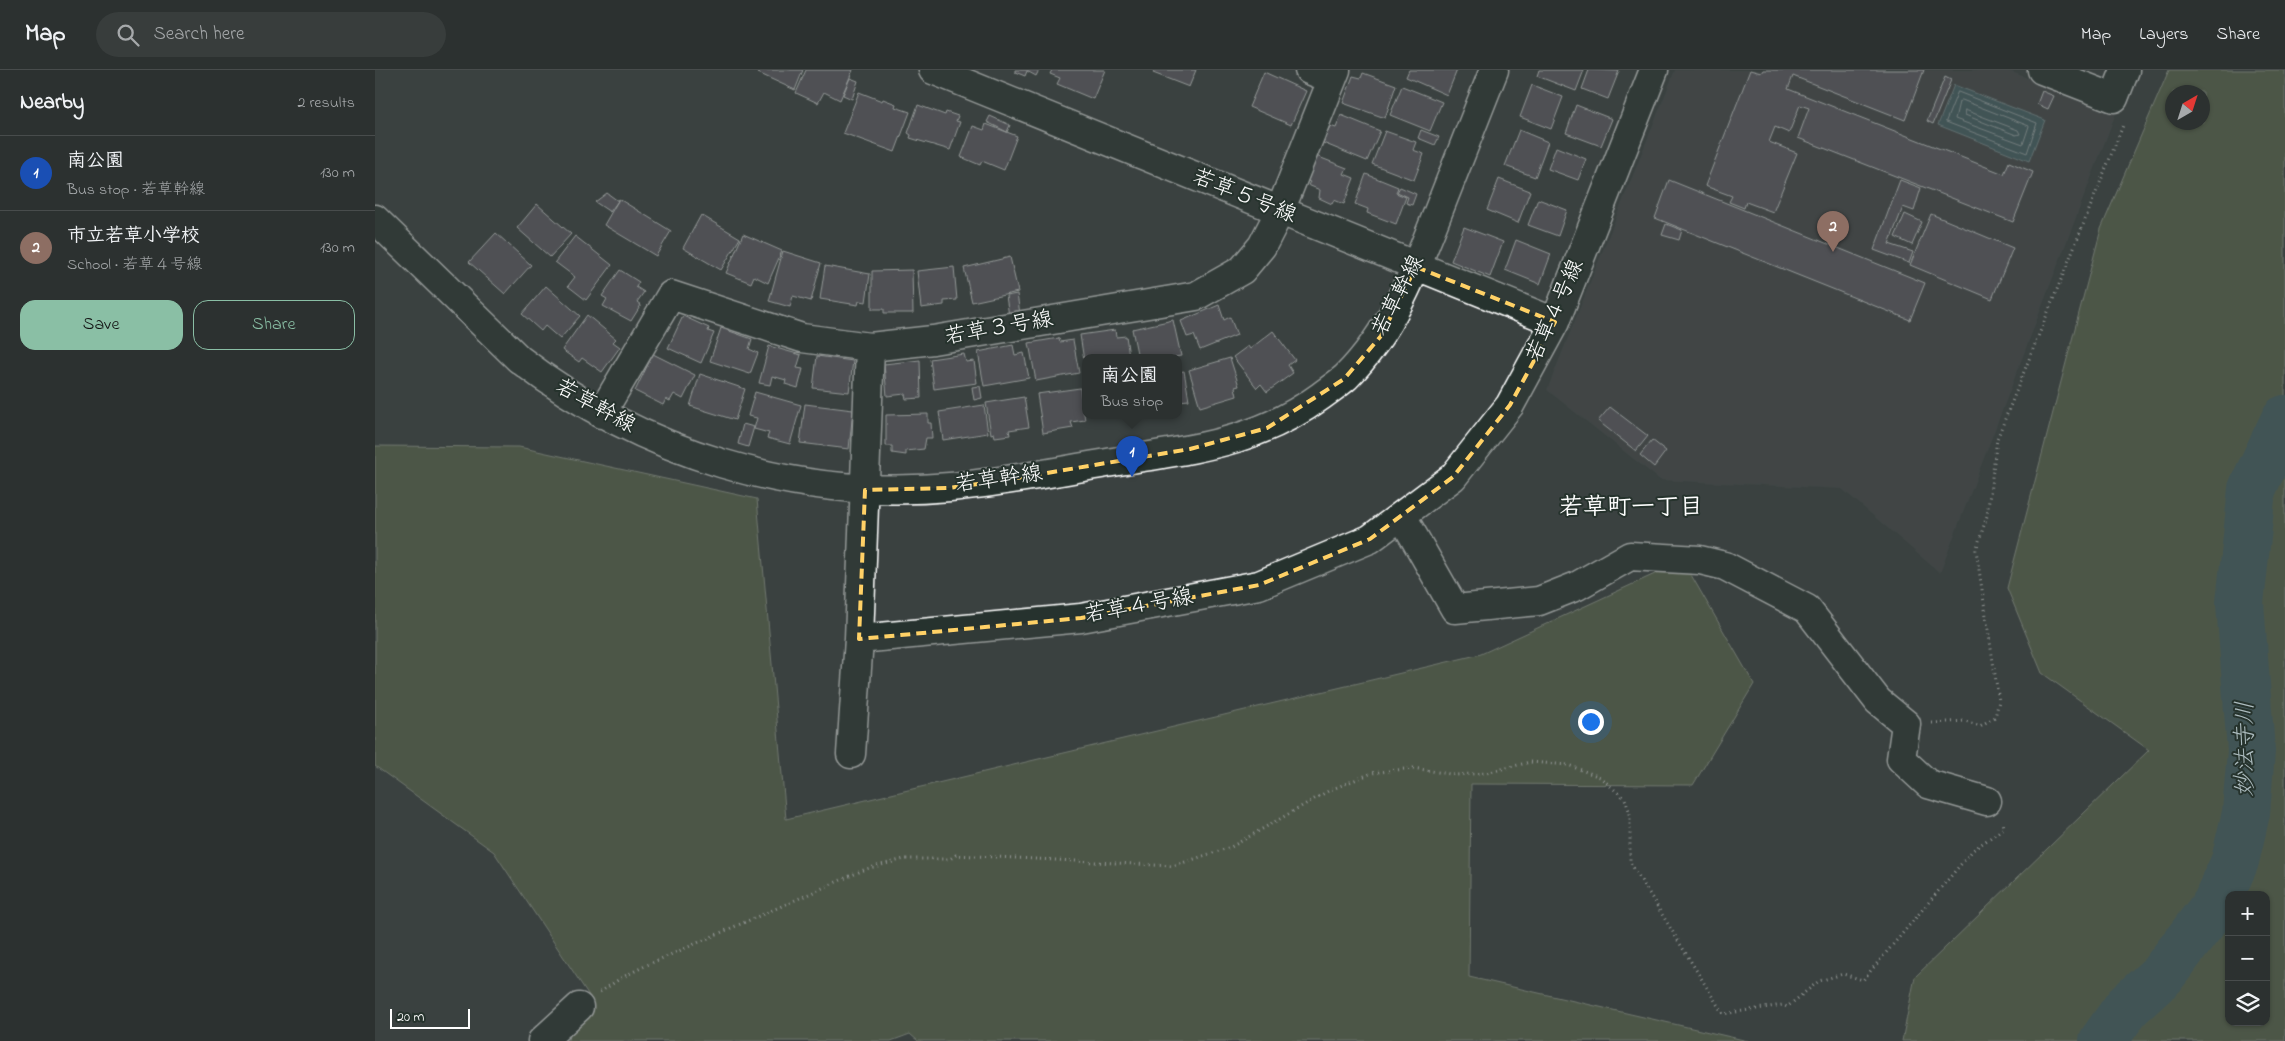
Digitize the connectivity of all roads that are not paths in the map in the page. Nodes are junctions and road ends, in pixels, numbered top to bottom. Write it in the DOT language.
graph roads {
  1 [pos="933,70"];
  2 [pos="1494,70"];
  3 [pos="1653,70"];
  4 [pos="2042,70"];
  5 [pos="2125,70"];
  6 [pos="1325,73"];
  7 [pos="1280,212"];
  8 [pos="375,219"];
  9 [pos="1416,267"];
  10 [pos="1555,322"];
  11 [pos="870,346"];
  12 [pos="601,414"];
  13 [pos="865,490"];
  14 [pos="1402,516"];
  15 [pos="859,639"];
  16 [pos="851,754"];
  17 [pos="1987,801"];
  18 [pos="579,1007"];
  19 [pos="542,1041"];
  1 -- 7 [label="street, 若草５号線"];
  2 -- 9 [label="street, 若草幹線"];
  3 -- 10 [label="street, 若草４号線"];
  4 -- 5 [label="street"];
  6 -- 7 [label="street, 若草３号線"];
  7 -- 9 [label="street, 若草５号線"];
  7 -- 11 [label="street, 若草３号線"];
  8 -- 12 [label="street, 若草幹線"];
  9 -- 10 [label="street, 若草５号線"];
  9 -- 13 [label="street, 若草幹線"];
  10 -- 14 [label="street, 若草４号線"];
  11 -- 12 [label="street, 若草３号線"];
  11 -- 13 [label="street"];
  12 -- 13 [label="street, 若草幹線"];
  13 -- 15 [label="street"];
  14 -- 15 [label="street, 若草４号線"];
  14 -- 17 [label="street"];
  15 -- 16 [label="street"];
  18 -- 19 [label="street"];
}
